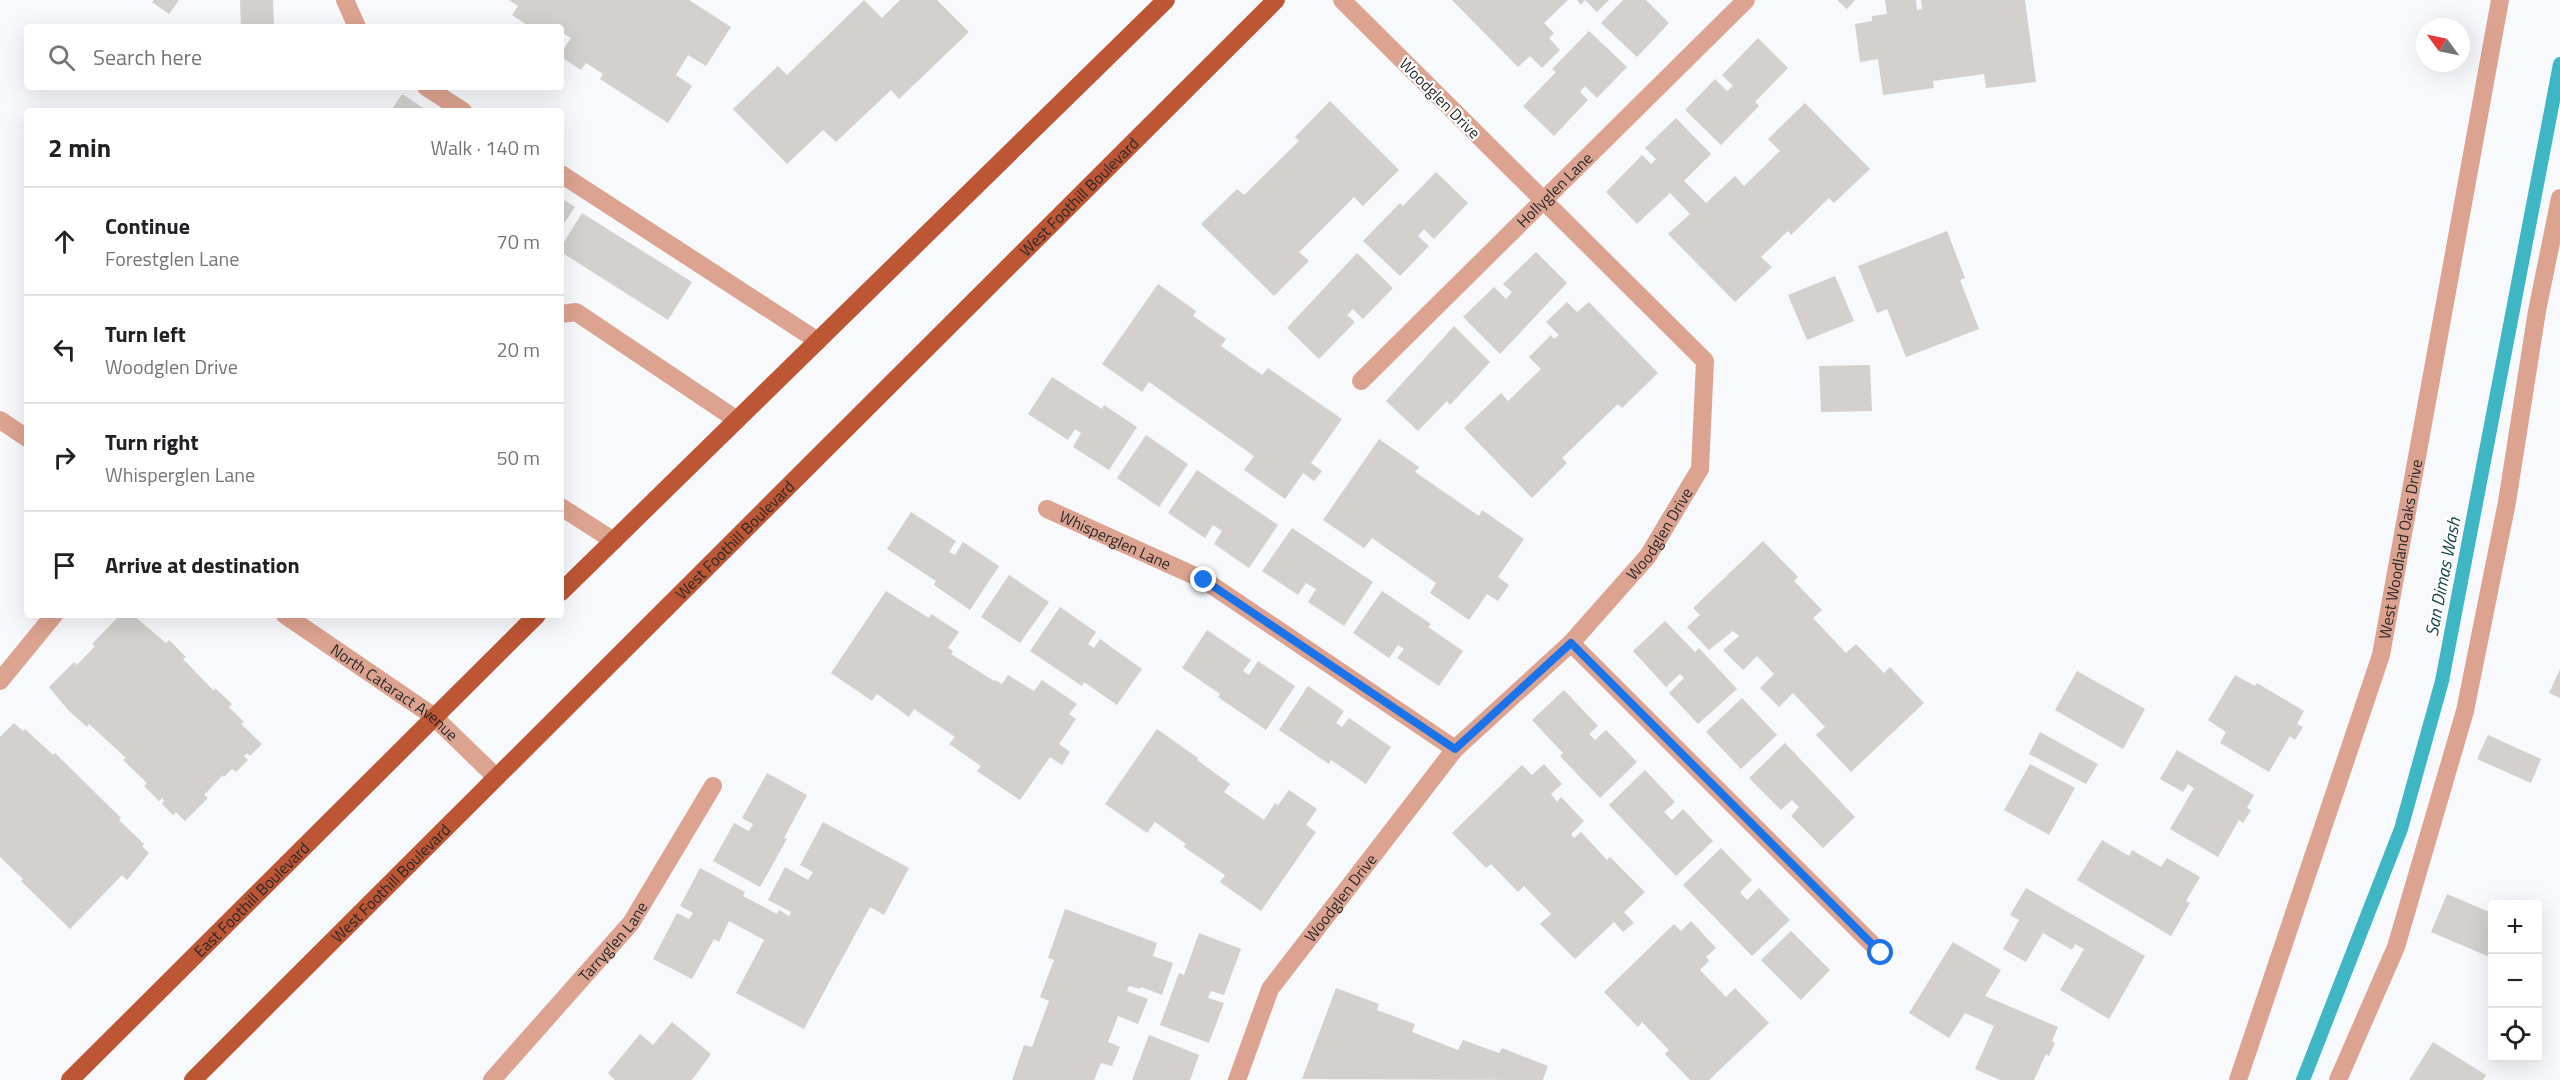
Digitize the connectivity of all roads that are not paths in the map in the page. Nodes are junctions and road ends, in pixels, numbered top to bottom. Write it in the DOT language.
graph roads {
  1 [pos="345,0"];
  2 [pos="1166,0"];
  3 [pos="1276,0"];
  4 [pos="1342,0"];
  5 [pos="1746,0"];
  6 [pos="2500,0"];
  7 [pos="356,24"];
  8 [pos="431,90"];
  9 [pos="459,108"];
  10 [pos="564,176"];
  11 [pos="2560,198"];
  12 [pos="1543,201"];
  13 [pos="564,314"];
  14 [pos="818,341"];
  15 [pos="1361,381"];
  16 [pos="0,420"];
  17 [pos="736,420"];
  18 [pos="24,436"];
  19 [pos="564,509"];
  20 [pos="1047,509"];
  21 [pos="614,540"];
  22 [pos="564,589"];
  23 [pos="52,618"];
  24 [pos="289,618"];
  25 [pos="534,618"];
  26 [pos="1571,643"];
  27 [pos="0,681"];
  28 [pos="433,716"];
  29 [pos="1455,749"];
  30 [pos="496,777"];
  31 [pos="713,786"];
  32 [pos="1881,953"];
  33 [pos="70,1080"];
  34 [pos="193,1080"];
  35 [pos="492,1080"];
  36 [pos="1237,1080"];
  37 [pos="2238,1080"];
  38 [pos="2338,1080"];
  1 -- 7 [label="street"];
  2 -- 14 [label="main road"];
  3 -- 30 [label="main road, West Foothill Boulevard"];
  4 -- 12 [label="street, Woodglen Drive"];
  5 -- 12 [label="street, Hollyglen Lane"];
  6 -- 37 [label="street, West Woodland Oaks Drive"];
  8 -- 9 [label="street"];
  10 -- 14 [label="street"];
  11 -- 38 [label="street"];
  12 -- 15 [label="street, Hollyglen Lane"];
  12 -- 26 [label="street, Woodglen Drive"];
  13 -- 17 [label="street"];
  14 -- 17 [label="main road"];
  16 -- 18 [label="street"];
  17 -- 21 [label="main road"];
  19 -- 21 [label="street"];
  20 -- 29 [label="street, Whisperglen Lane"];
  21 -- 22 [label="main road"];
  23 -- 27 [label="street"];
  24 -- 28 [label="street, North Cataract Avenue"];
  25 -- 28 [label="main road"];
  26 -- 29 [label="street, Woodglen Drive"];
  26 -- 32 [label="street"];
  28 -- 30 [label="street, North Cataract Avenue"];
  28 -- 33 [label="main road, East Foothill Boulevard"];
  29 -- 36 [label="street, Woodglen Drive"];
  30 -- 34 [label="main road, West Foothill Boulevard"];
  31 -- 35 [label="street, Tarryglen Lane"];
}
